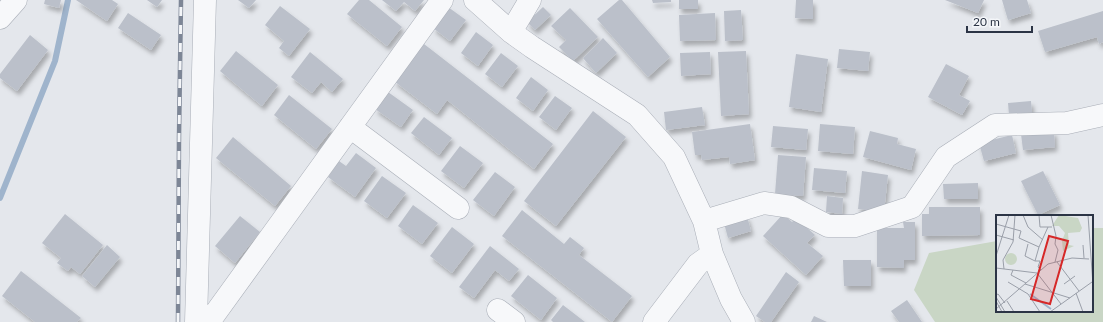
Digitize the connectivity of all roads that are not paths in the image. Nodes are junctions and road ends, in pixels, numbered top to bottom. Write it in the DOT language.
graph roads {
  1 [pos="16,0"];
  2 [pos="205,0"];
  3 [pos="442,0"];
  4 [pos="475,0"];
  5 [pos="530,0"];
  6 [pos="0,18"];
  7 [pos="511,32"];
  8 [pos="1103,115"];
  9 [pos="350,127"];
  10 [pos="458,208"];
  11 [pos="704,221"];
  12 [pos="712,254"];
  13 [pos="196,322"];
  14 [pos="209,322"];
  15 [pos="654,322"];
  16 [pos="744,322"];
  1 -- 6 [label="street"];
  2 -- 13 [label="street"];
  3 -- 9 [label="street"];
  4 -- 7 [label="street"];
  5 -- 7 [label="street"];
  7 -- 11 [label="street"];
  8 -- 11 [label="street"];
  9 -- 10 [label="street"];
  9 -- 14 [label="street"];
  11 -- 12 [label="street"];
  12 -- 15 [label="street"];
  12 -- 16 [label="street"];
}
